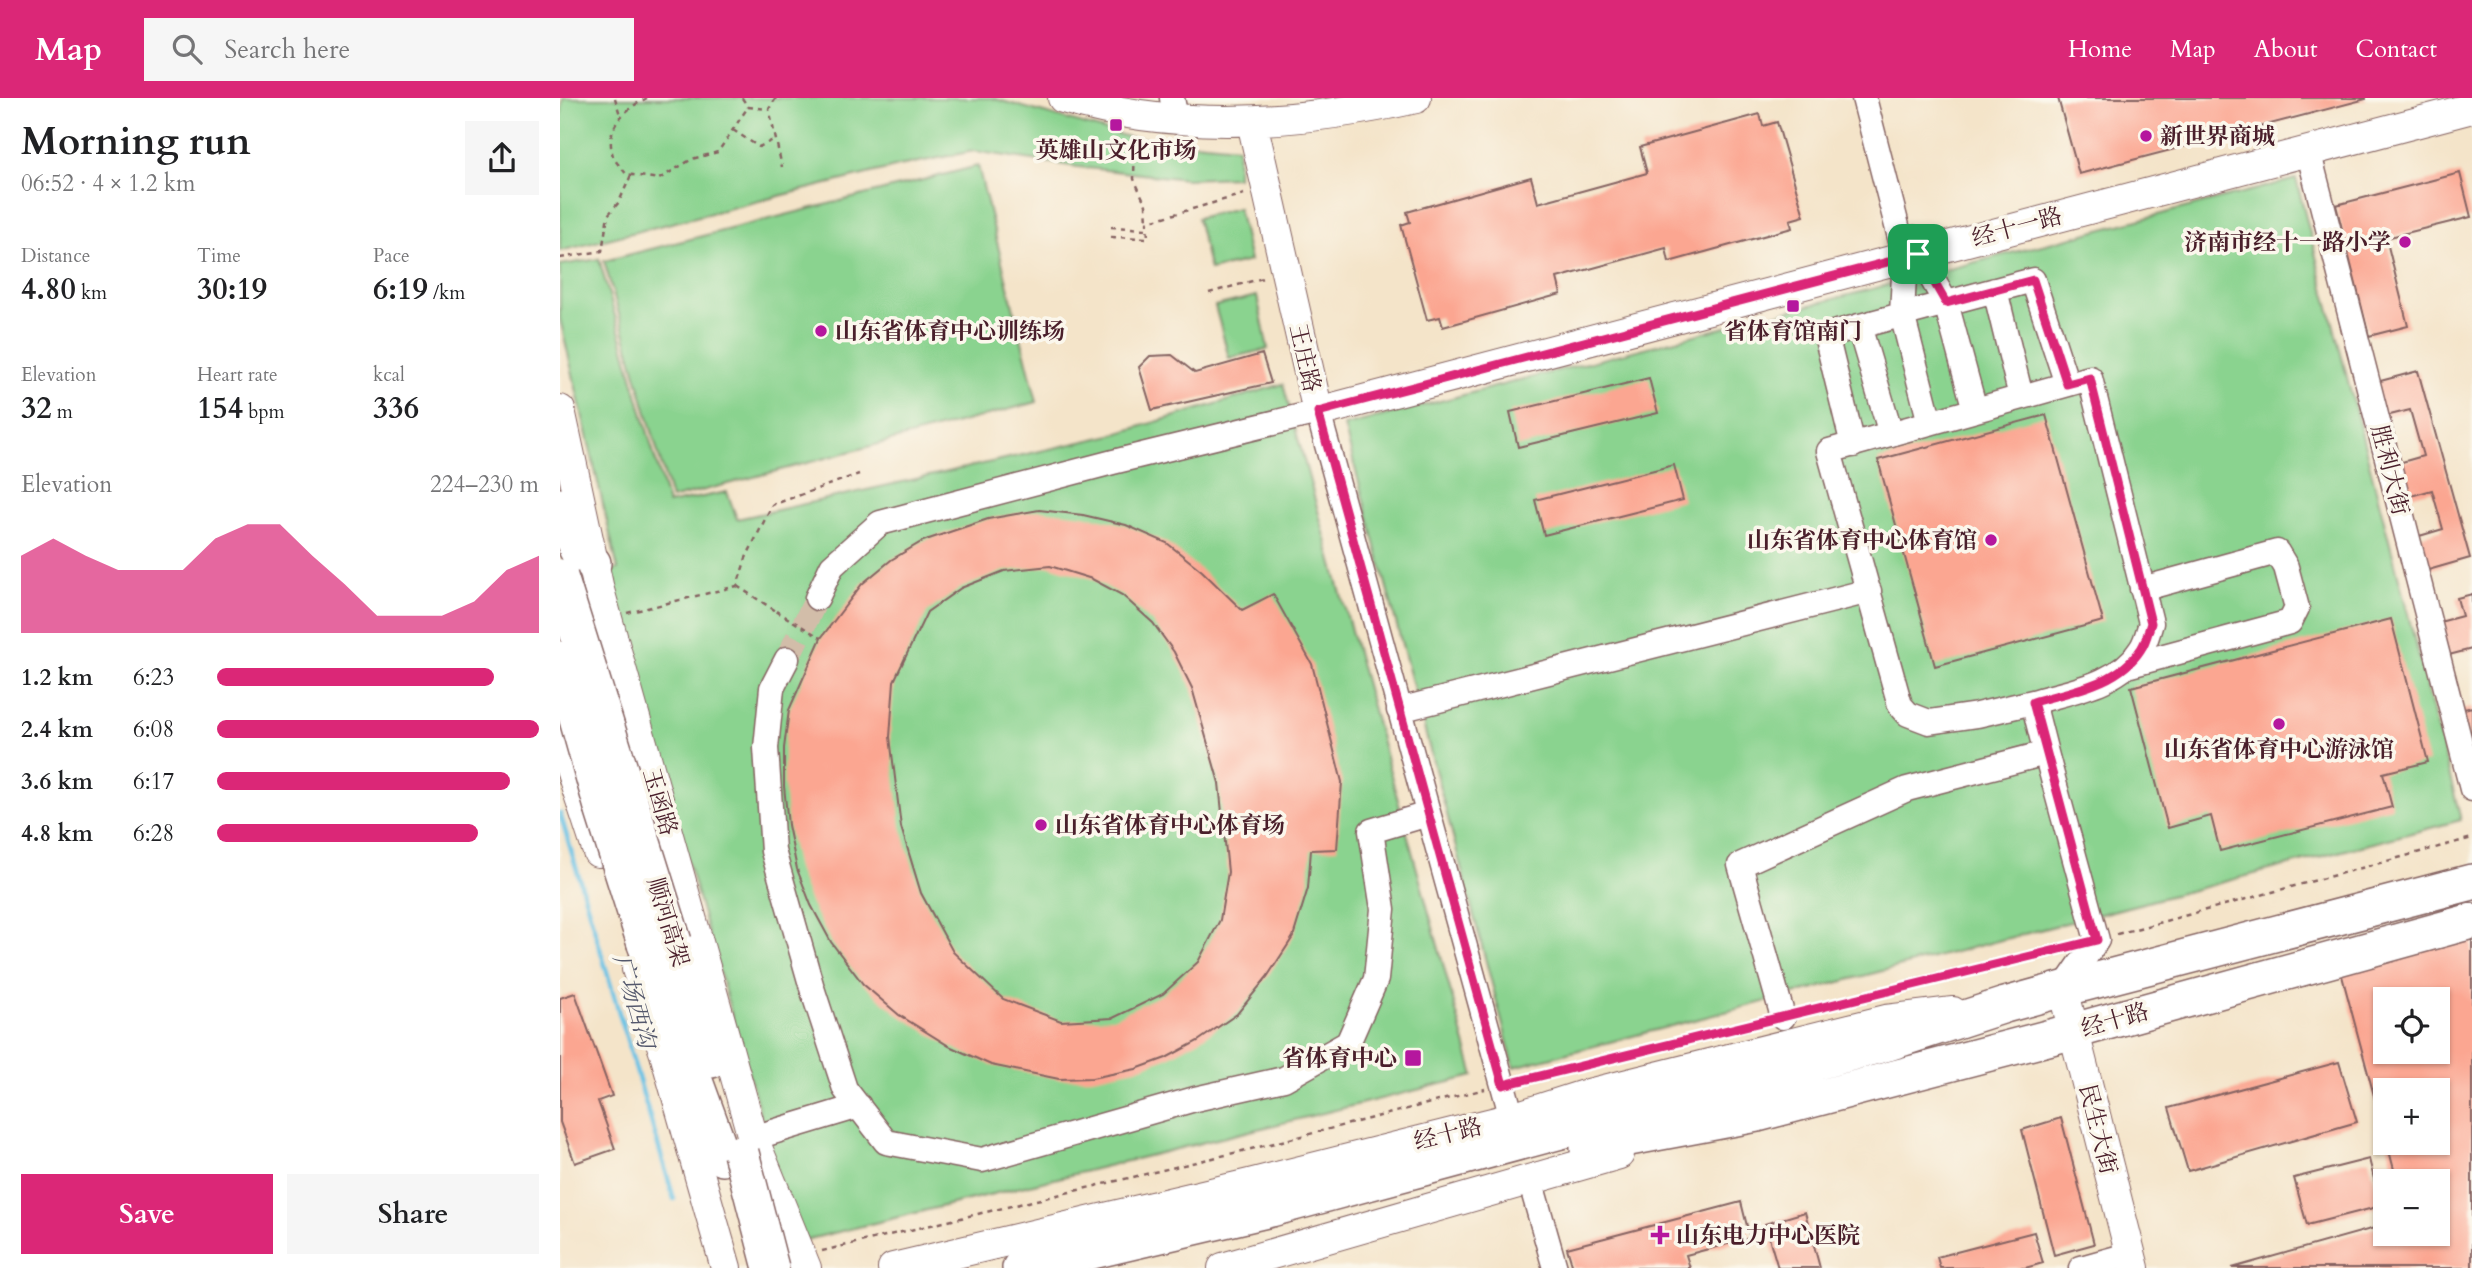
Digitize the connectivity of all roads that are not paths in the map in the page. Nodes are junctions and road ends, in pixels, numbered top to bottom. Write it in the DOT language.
graph roads {
  1 [pos="1416,98"];
  2 [pos="1864,98"];
  3 [pos="1878,98"];
  4 [pos="1080,101"];
  5 [pos="1174,108"];
  6 [pos="2472,108"];
  7 [pos="1252,122"];
  8 [pos="2308,150"];
  9 [pos="1912,255"];
  10 [pos="1995,290"];
  11 [pos="1946,303"];
  12 [pos="1902,314"];
  13 [pos="1859,326"];
  14 [pos="2067,384"];
  15 [pos="2021,397"];
  16 [pos="560,410"];
  17 [pos="1975,410"];
  18 [pos="1318,412"];
  19 [pos="1930,423"];
  20 [pos="1891,434"];
  21 [pos="1853,445"];
  22 [pos="560,506"];
  23 [pos="593,563"];
  24 [pos="560,577"];
  25 [pos="2142,589"];
  26 [pos="1868,591"];
  27 [pos="817,598"];
  28 [pos="787,659"];
  29 [pos="560,660"];
  30 [pos="2127,666"];
  31 [pos="628,690"];
  32 [pos="2033,702"];
  33 [pos="1399,710"];
  34 [pos="560,713"];
  35 [pos="560,736"];
  36 [pos="2046,752"];
  37 [pos="2472,789"];
  38 [pos="1428,814"];
  39 [pos="2472,882"];
  40 [pos="2472,921"];
  41 [pos="2063,989"];
  42 [pos="2005,1005"];
  43 [pos="1783,1017"];
  44 [pos="2074,1031"];
  45 [pos="859,1106"];
  46 [pos="1757,1114"];
  47 [pos="1512,1118"];
  48 [pos="753,1138"];
  49 [pos="1530,1180"];
  50 [pos="1058,1229"];
  51 [pos="2133,1261"];
  52 [pos="793,1264"];
  53 [pos="726,1268"];
  54 [pos="751,1268"];
  55 [pos="893,1268"];
  56 [pos="1018,1268"];
  57 [pos="1123,1268"];
  58 [pos="1223,1268"];
  59 [pos="1555,1268"];
  60 [pos="2081,1268"];
  1 -- 7 [label="main road"];
  2 -- 9 [label="street"];
  3 -- 9 [label="street"];
  4 -- 5 [label="main road"];
  5 -- 7 [label="main road"];
  6 -- 8 [label="main road, 经十一路"];
  7 -- 18 [label="main road, 王庄路"];
  8 -- 9 [label="main road, 经十一路"];
  8 -- 37 [label="street, 胜利大街"];
  9 -- 11 [label="street"];
  9 -- 12 [label="street"];
  9 -- 18 [label="main road, 经十一路"];
  10 -- 11 [label="street"];
  10 -- 14 [label="street"];
  10 -- 15 [label="street"];
  11 -- 12 [label="street"];
  11 -- 17 [label="street"];
  12 -- 13 [label="street"];
  12 -- 19 [label="street"];
  13 -- 20 [label="street"];
  13 -- 21 [label="street"];
  14 -- 15 [label="street"];
  14 -- 25 [label="street"];
  15 -- 17 [label="street"];
  16 -- 23 [label="main road, 玉函路"];
  17 -- 19 [label="street"];
  18 -- 27 [label="street"];
  18 -- 33 [label="street, 王庄路"];
  19 -- 20 [label="street"];
  20 -- 21 [label="street"];
  21 -- 26 [label="street"];
  22 -- 23 [label="highway"];
  23 -- 31 [label="main road, 玉函路"];
  24 -- 52 [label="highway, 顺河高架, bridge"];
  25 -- 30 [label="street"];
  25 -- 30 [label="street"];
  26 -- 32 [label="street"];
  26 -- 33 [label="street"];
  28 -- 45 [label="street"];
  29 -- 54 [label="highway, 顺河高架, bridge"];
  30 -- 32 [label="street"];
  31 -- 34 [label="main road"];
  31 -- 48 [label="main road, 玉函路"];
  32 -- 36 [label="street"];
  33 -- 38 [label="street, 王庄路"];
  35 -- 53 [label="main road"];
  36 -- 41 [label="street"];
  36 -- 43 [label="street"];
  38 -- 45 [label="street"];
  38 -- 47 [label="street, 王庄路"];
  39 -- 41 [label="highway, 经十路"];
  40 -- 44 [label="highway, 经十路"];
  41 -- 42 [label="highway, 经十路"];
  41 -- 44 [label="main road, 民生大街"];
  42 -- 47 [label="main road, 经十路"];
  42 -- 56 [label="highway, 经十路"];
  44 -- 46 [label="highway, 经十路"];
  44 -- 51 [label="main road, 民生大街"];
  45 -- 48 [label="street"];
  46 -- 49 [label="main road, 经十路"];
  46 -- 57 [label="highway, 经十路"];
  47 -- 50 [label="main road, 经十路"];
  48 -- 52 [label="main road, 玉函路"];
  49 -- 58 [label="main road, 经十路"];
  49 -- 59 [label="street"];
  50 -- 55 [label="main road, 经十路"];
  50 -- 56 [label="main road"];
  51 -- 60 [label="street"];
}
